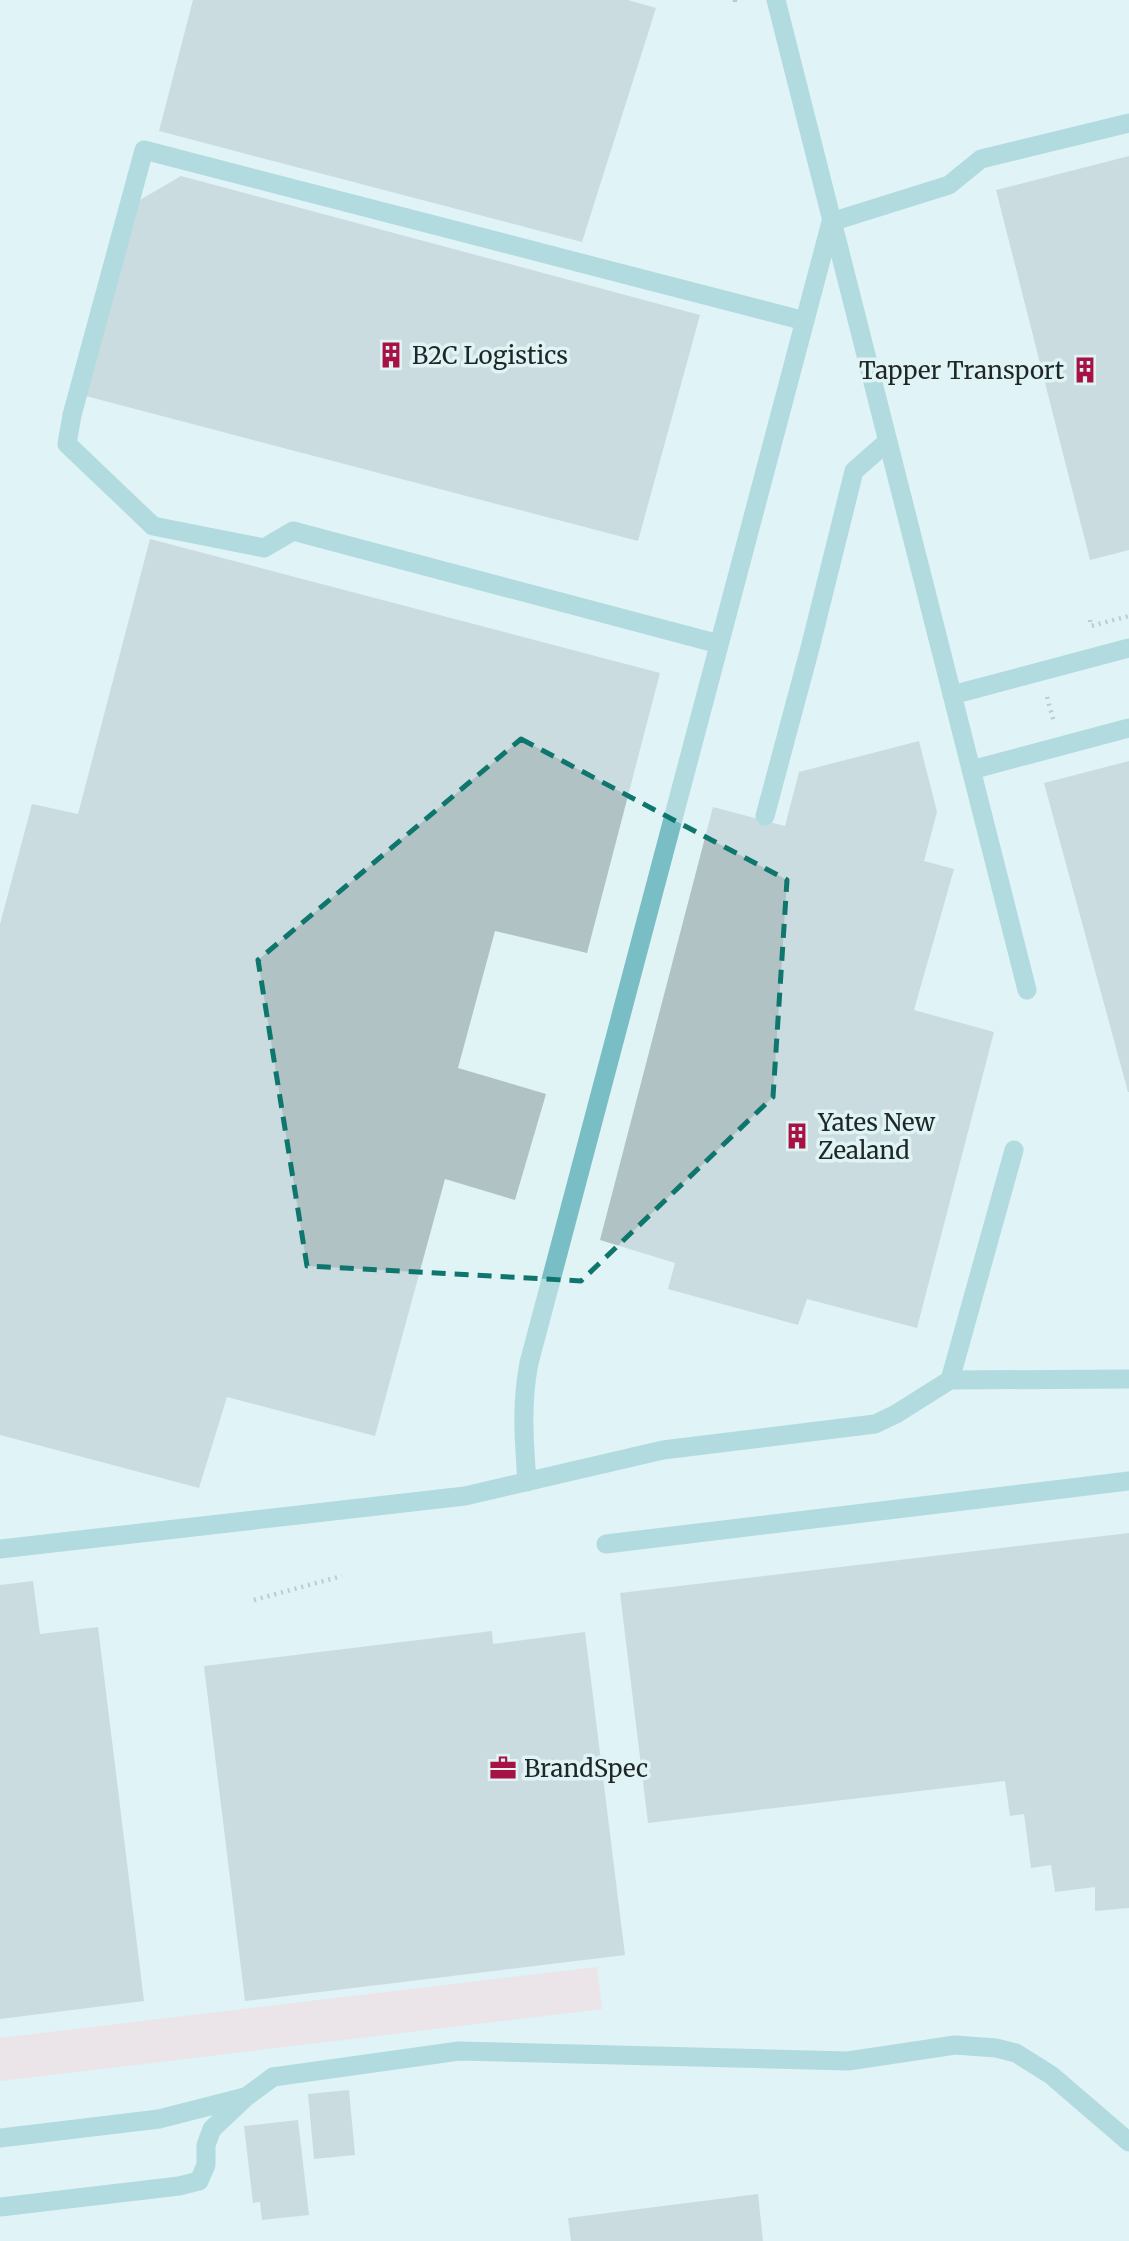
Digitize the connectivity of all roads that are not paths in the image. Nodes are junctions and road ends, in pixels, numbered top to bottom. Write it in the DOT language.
graph roads {
  1 [pos="776,0"];
  2 [pos="1129,123"];
  3 [pos="831,222"];
  4 [pos="805,321"];
  5 [pos="887,442"];
  6 [pos="719,644"];
  7 [pos="1129,648"];
  8 [pos="952,695"];
  9 [pos="1129,728"];
  10 [pos="971,771"];
  11 [pos="765,816"];
  12 [pos="1027,990"];
  13 [pos="1014,1150"];
  14 [pos="1129,1379"];
  15 [pos="950,1380"];
  16 [pos="1129,1481"];
  17 [pos="527,1482"];
  18 [pos="606,1544"];
  19 [pos="0,1549"];
  20 [pos="246,2097"];
  21 [pos="0,2138"];
  22 [pos="1129,2142"];
  23 [pos="0,2207"];
  1 -- 3 [label="lane"];
  2 -- 3 [label="lane"];
  3 -- 4 [label="lane"];
  3 -- 5 [label="lane"];
  4 -- 6 [label="lane"];
  4 -- 6 [label="lane"];
  5 -- 8 [label="lane"];
  5 -- 11 [label="lane"];
  6 -- 17 [label="lane"];
  7 -- 8 [label="lane"];
  8 -- 10 [label="lane"];
  9 -- 10 [label="lane"];
  10 -- 12 [label="lane"];
  13 -- 15 [label="lane"];
  14 -- 15 [label="lane"];
  15 -- 17 [label="lane"];
  16 -- 18 [label="lane"];
  17 -- 19 [label="lane"];
  20 -- 21 [label="lane"];
  20 -- 22 [label="lane"];
  20 -- 23 [label="lane"];
}
